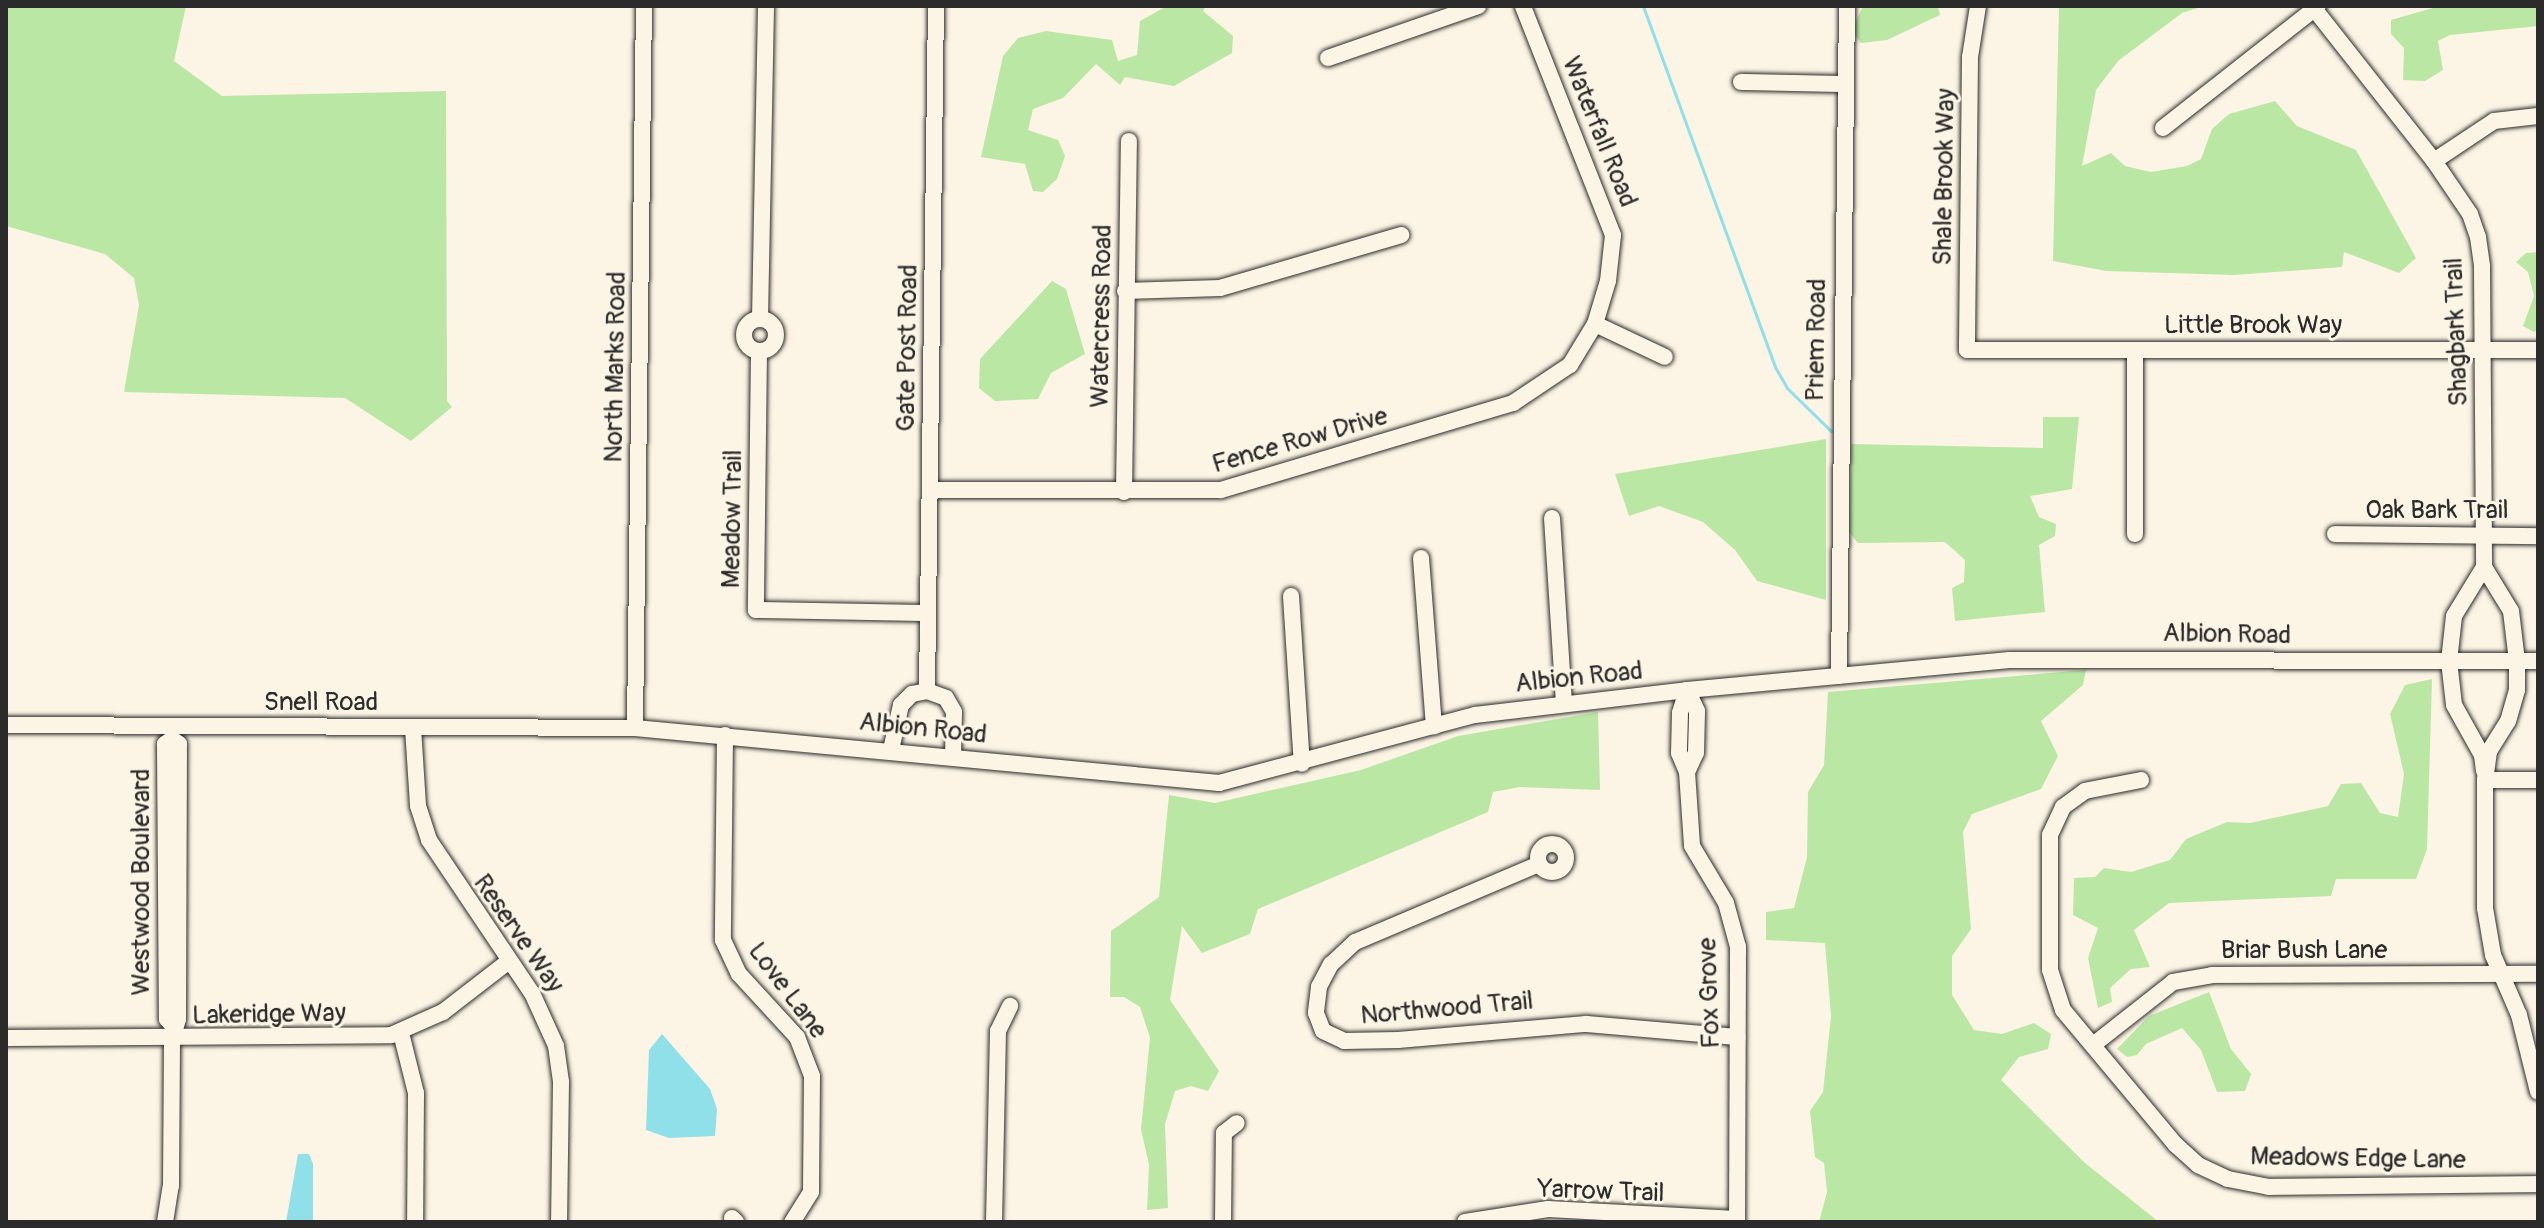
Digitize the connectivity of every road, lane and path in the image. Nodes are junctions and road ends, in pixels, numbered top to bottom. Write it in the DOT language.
graph roads {
  1 [pos="644,6"];
  2 [pos="766,6"];
  3 [pos="936,6"];
  4 [pos="1478,6"];
  5 [pos="1523,6"];
  6 [pos="1847,6"];
  7 [pos="1978,6"];
  8 [pos="2315,7"];
  9 [pos="1328,58"];
  10 [pos="1741,82"];
  11 [pos="1845,84"];
  12 [pos="2538,116"];
  13 [pos="2163,128"];
  14 [pos="1129,141"];
  15 [pos="2434,161"];
  16 [pos="1401,235"];
  17 [pos="1125,291"];
  18 [pos="1595,324"];
  19 [pos="1967,350"];
  20 [pos="2135,350"];
  21 [pos="2484,350"];
  22 [pos="2538,350"];
  23 [pos="1665,357"];
  24 [pos="930,490"];
  25 [pos="1124,492"];
  26 [pos="1552,518"];
  27 [pos="2135,534"];
  28 [pos="2335,534"];
  29 [pos="2484,536"];
  30 [pos="2538,536"];
  31 [pos="1421,558"];
  32 [pos="2484,567"];
  33 [pos="1291,596"];
  34 [pos="928,613"];
  35 [pos="2449,661"];
  36 [pos="2517,661"];
  37 [pos="2538,661"];
  38 [pos="1839,676"];
  39 [pos="1687,690"];
  40 [pos="927,691"];
  41 [pos="1564,704"];
  42 [pos="6,725"];
  43 [pos="1434,726"];
  44 [pos="413,728"];
  45 [pos="635,728"];
  46 [pos="172,733"];
  47 [pos="725,735"];
  48 [pos="891,750"];
  49 [pos="953,757"];
  50 [pos="1302,764"];
  51 [pos="2141,780"];
  52 [pos="2485,780"];
  53 [pos="2538,780"];
  54 [pos="1539,864"];
  55 [pos="509,961"];
  56 [pos="2503,974"];
  57 [pos="2538,974"];
  58 [pos="1010,1006"];
  59 [pos="173,1033"];
  60 [pos="401,1033"];
  61 [pos="1737,1037"];
  62 [pos="6,1038"];
  63 [pos="2093,1045"];
  64 [pos="2538,1092"];
  65 [pos="1237,1123"];
  66 [pos="2538,1184"];
  67 [pos="1737,1221"];
  68 [pos="165,1222"];
  69 [pos="415,1222"];
  70 [pos="559,1222"];
  71 [pos="792,1222"];
  72 [pos="994,1222"];
  73 [pos="1223,1222"];
  74 [pos="1465,1222"];
  1 -- 45 [label="street, North Marks Road"];
  2 -- 34 [label="street, Meadow Trail"];
  3 -- 24 [label="street, Gate Post Road"];
  4 -- 9 [label="street"];
  5 -- 18 [label="street, Waterfall Road"];
  6 -- 11 [label="street, Priem Road"];
  7 -- 19 [label="street, Shale Brook Way"];
  8 -- 13 [label="street"];
  8 -- 15 [label="street, Shagbark Trail"];
  10 -- 11 [label="street"];
  11 -- 38 [label="street, Priem Road"];
  12 -- 15 [label="street"];
  14 -- 17 [label="street, Watercress Road"];
  15 -- 21 [label="street, Shagbark Trail"];
  16 -- 17 [label="street"];
  17 -- 25 [label="street, Watercress Road"];
  18 -- 23 [label="street"];
  18 -- 25 [label="street, Fence Row Drive"];
  19 -- 20 [label="street, Little Brook Way"];
  20 -- 21 [label="street, Little Brook Way"];
  20 -- 27 [label="street"];
  21 -- 22 [label="street, Little Brook Way"];
  21 -- 29 [label="street, Shagbark Trail"];
  24 -- 25 [label="street, Fence Row Drive"];
  24 -- 34 [label="street, Gate Post Road"];
  26 -- 41 [label="street"];
  28 -- 29 [label="street, Oak Bark Trail"];
  29 -- 30 [label="street, Oak Bark Trail"];
  29 -- 32 [label="street, Shagbark Trail"];
  31 -- 43 [label="street"];
  32 -- 35 [label="street"];
  32 -- 36 [label="street"];
  33 -- 50 [label="street"];
  34 -- 40 [label="street, Gate Post Road"];
  35 -- 36 [label="street, Albion Road"];
  35 -- 38 [label="street, Albion Road"];
  35 -- 52 [label="street"];
  36 -- 37 [label="street, Albion Road"];
  36 -- 52 [label="street"];
  38 -- 39 [label="street, Albion Road"];
  39 -- 41 [label="street, Albion Road"];
  39 -- 61 [label="street, Fox Grove"];
  40 -- 48 [label="street"];
  40 -- 49 [label="street"];
  41 -- 43 [label="street, Albion Road"];
  42 -- 46 [label="street, Snell Road"];
  43 -- 50 [label="street, Albion Road"];
  44 -- 45 [label="street, Snell Road"];
  44 -- 46 [label="street, Snell Road"];
  44 -- 55 [label="street, Reserve Way"];
  45 -- 47 [label="street, Albion Road"];
  46 -- 59 [label="street, Westwood Boulevard"];
  47 -- 48 [label="street, Albion Road"];
  47 -- 71 [label="street, Love Lane"];
  48 -- 49 [label="street, Albion Road"];
  49 -- 50 [label="street, Albion Road"];
  51 -- 63 [label="street, Meadows Edge Lane"];
  52 -- 53 [label="street"];
  52 -- 56 [label="street"];
  54 -- 61 [label="street, Northwood Trail"];
  55 -- 60 [label="street, Lakeridge Way"];
  55 -- 70 [label="street, Reserve Way"];
  56 -- 57 [label="street, Briar Bush Lane"];
  56 -- 63 [label="street, Briar Bush Lane"];
  56 -- 64 [label="street"];
  58 -- 72 [label="street"];
  59 -- 60 [label="street, Lakeridge Way"];
  59 -- 62 [label="street, Lakeridge Way"];
  59 -- 68 [label="street, Westwood Boulevard"];
  60 -- 69 [label="street"];
  61 -- 67 [label="street, Fox Grove"];
  63 -- 66 [label="street, Meadows Edge Lane"];
  65 -- 73 [label="street"];
  67 -- 74 [label="street, Yarrow Trail"];
}
